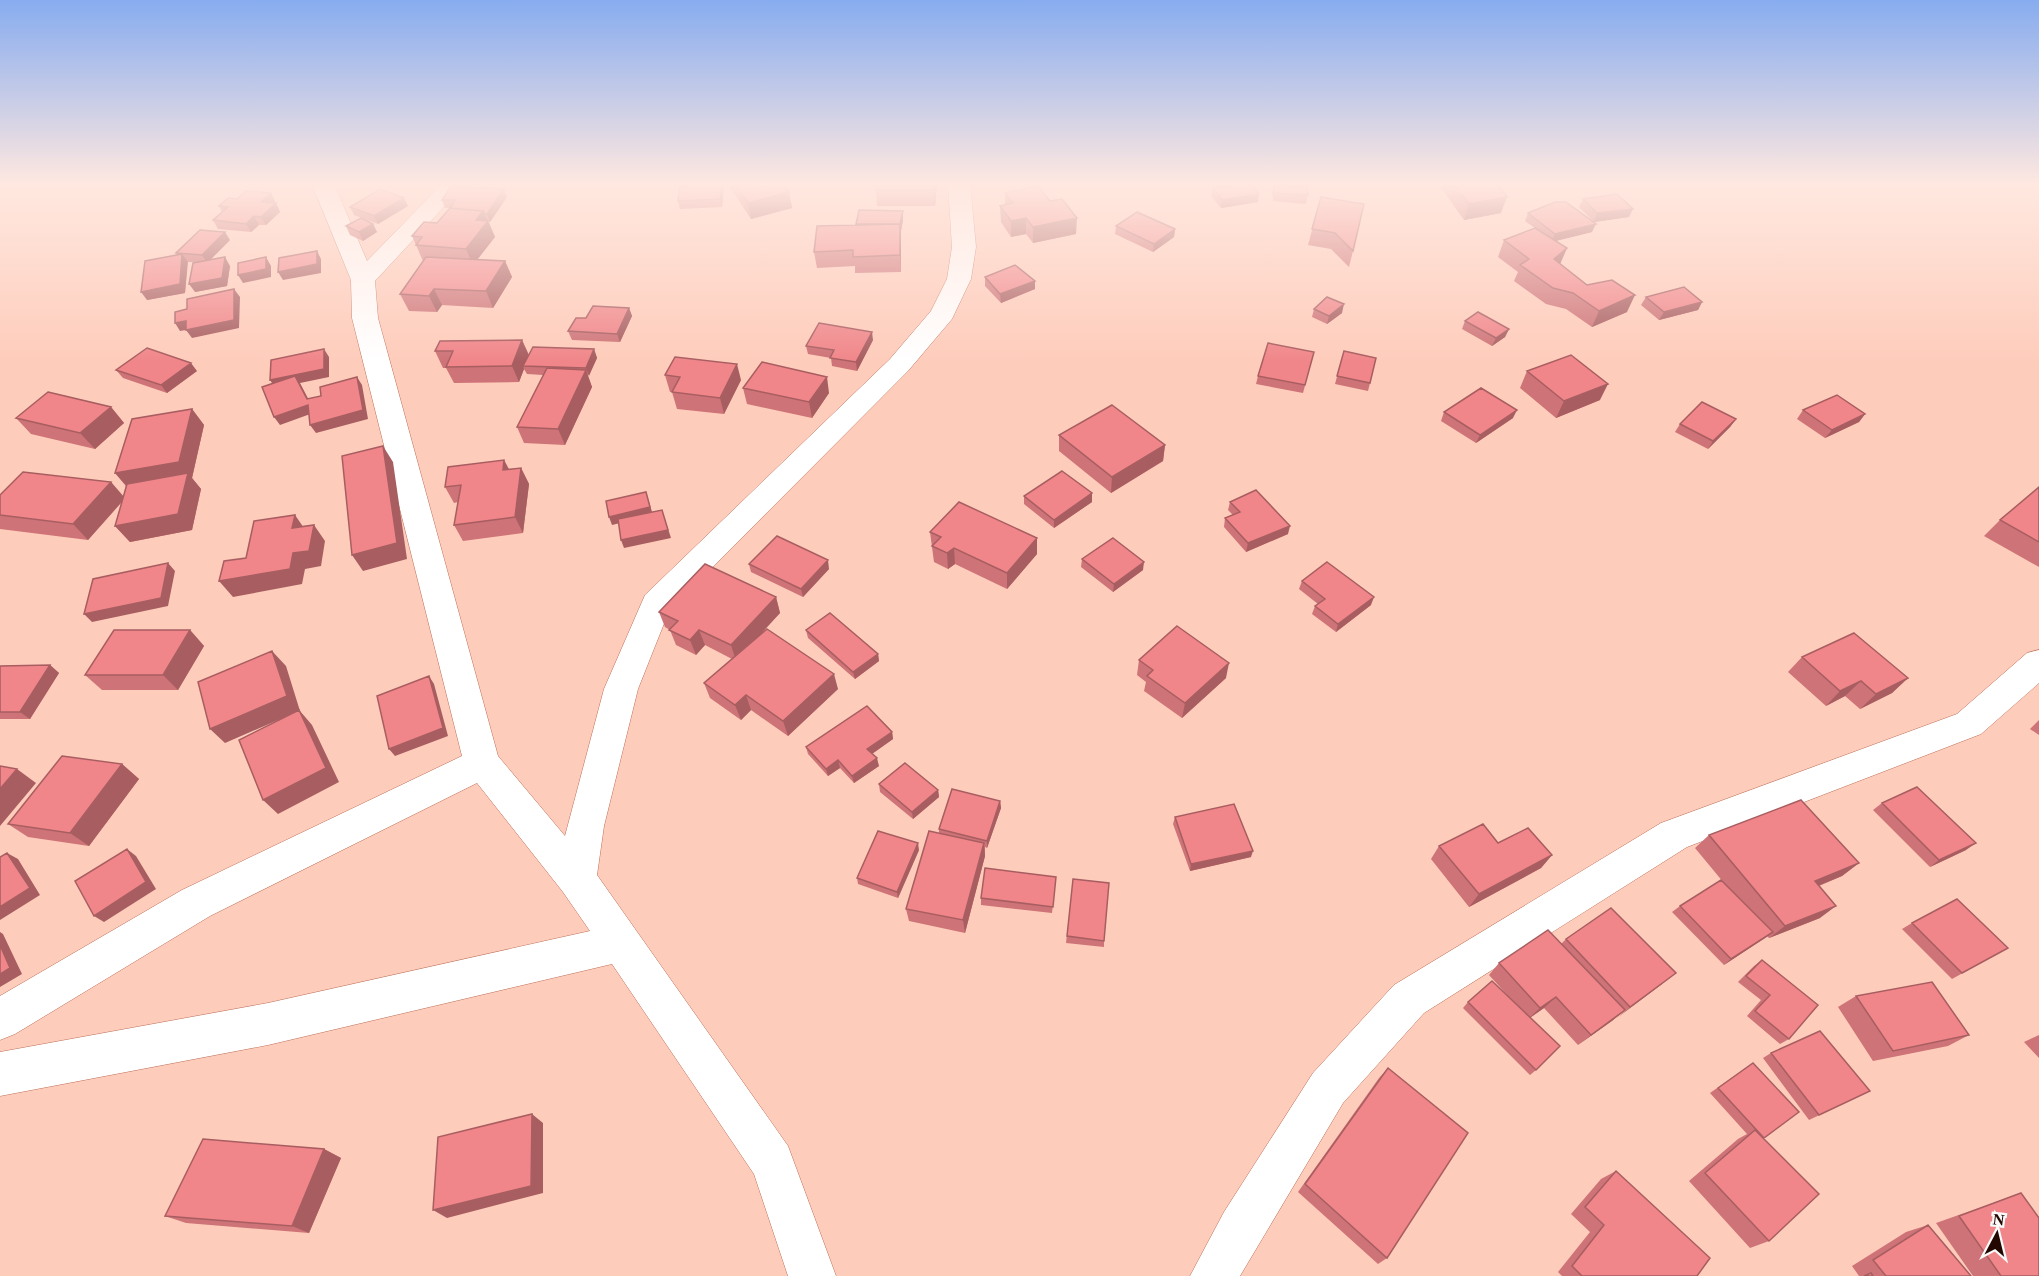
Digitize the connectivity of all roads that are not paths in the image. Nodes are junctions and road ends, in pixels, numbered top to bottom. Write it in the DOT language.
graph roads {
  1 [pos="347,244"];
  2 [pos="398,244"];
  3 [pos="964,244"];
  4 [pos="363,280"];
  5 [pos="2039,663"];
  6 [pos="482,763"];
  7 [pos="577,879"];
  8 [pos="621,943"];
  9 [pos="0,1019"];
  10 [pos="0,1074"];
  11 [pos="812,1276"];
  12 [pos="1214,1276"];
  1 -- 4 [label="street"];
  2 -- 4 [label="street"];
  3 -- 7 [label="street"];
  4 -- 6 [label="street"];
  5 -- 12 [label="street"];
  6 -- 7 [label="street"];
  6 -- 9 [label="street"];
  7 -- 8 [label="street"];
  8 -- 10 [label="street"];
  8 -- 11 [label="street"];
}
